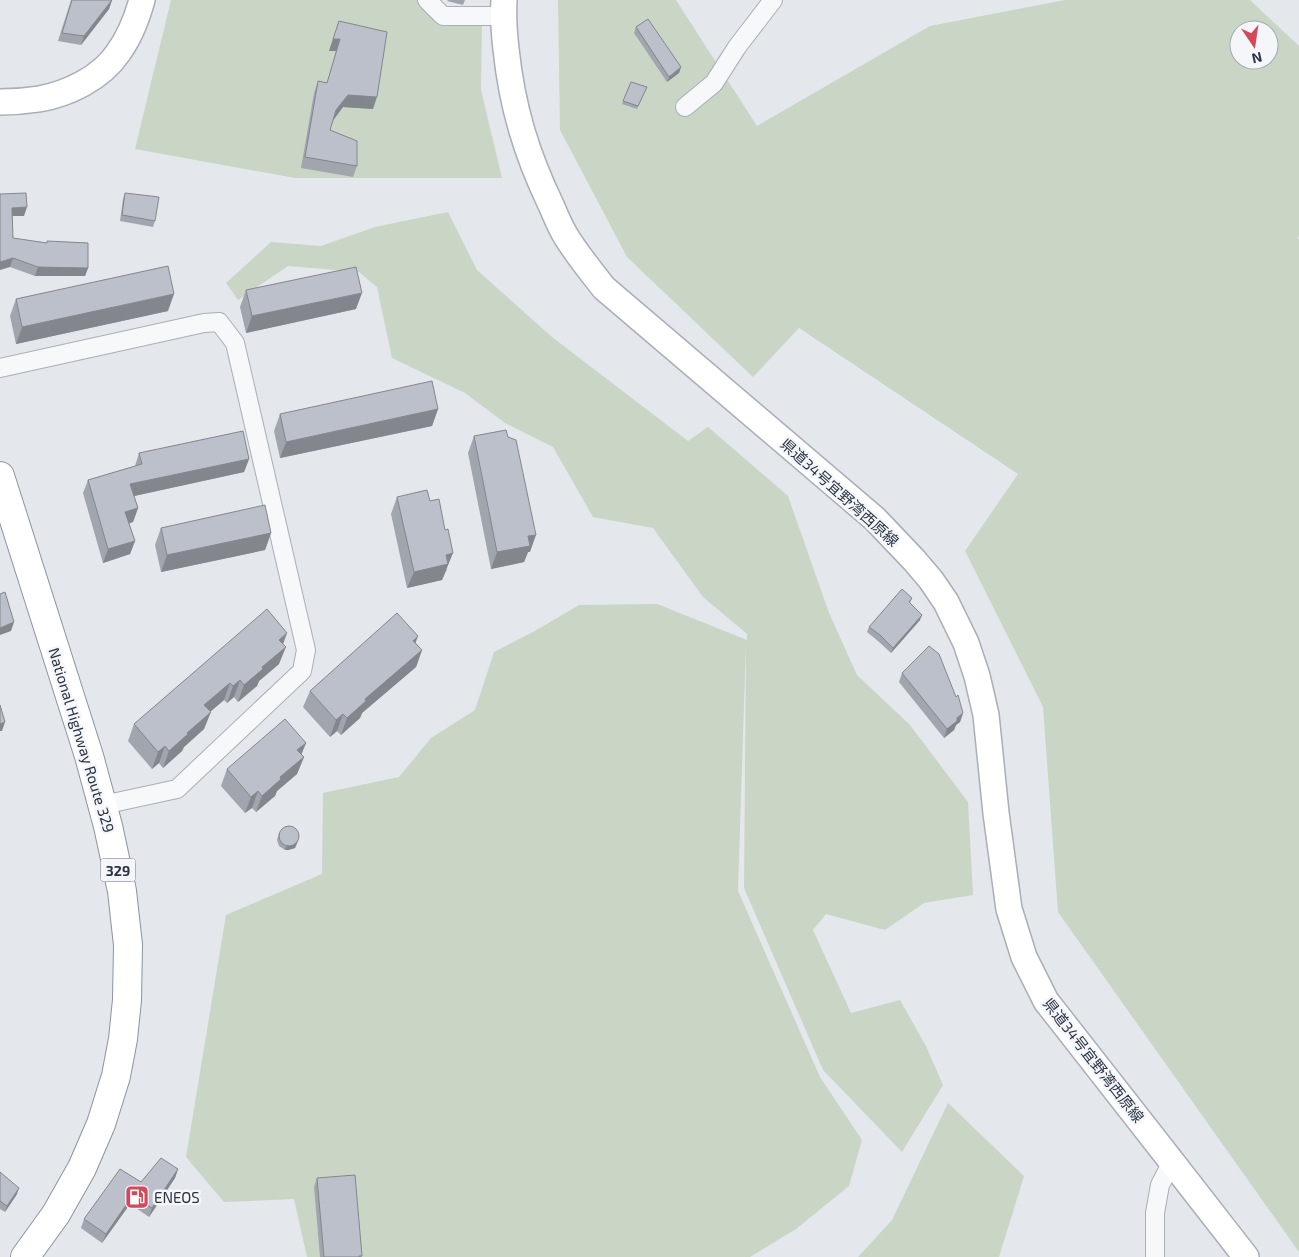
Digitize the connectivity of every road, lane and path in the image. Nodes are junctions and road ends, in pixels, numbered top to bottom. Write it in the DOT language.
graph roads {
  1 [pos="142,0"];
  2 [pos="427,0"];
  3 [pos="773,0"];
  4 [pos="503,8"];
  5 [pos="0,102"];
  6 [pos="686,107"];
  7 [pos="0,368"];
  8 [pos="0,476"];
  9 [pos="102,805"];
  10 [pos="1172,1162"];
  11 [pos="25,1257"];
  12 [pos="1155,1257"];
  13 [pos="1246,1257"];
  1 -- 5 [label="main road"];
  2 -- 4 [label="street"];
  3 -- 6 [label="street"];
  4 -- 10 [label="main road, 県道34号宜野湾西原線"];
  7 -- 9 [label="street"];
  8 -- 9 [label="highway, National Highway Route 329 / 329"];
  9 -- 11 [label="highway, National Highway Route 329 / 329"];
  10 -- 12 [label="street"];
  10 -- 13 [label="main road, 県道34号宜野湾西原線"];
}
